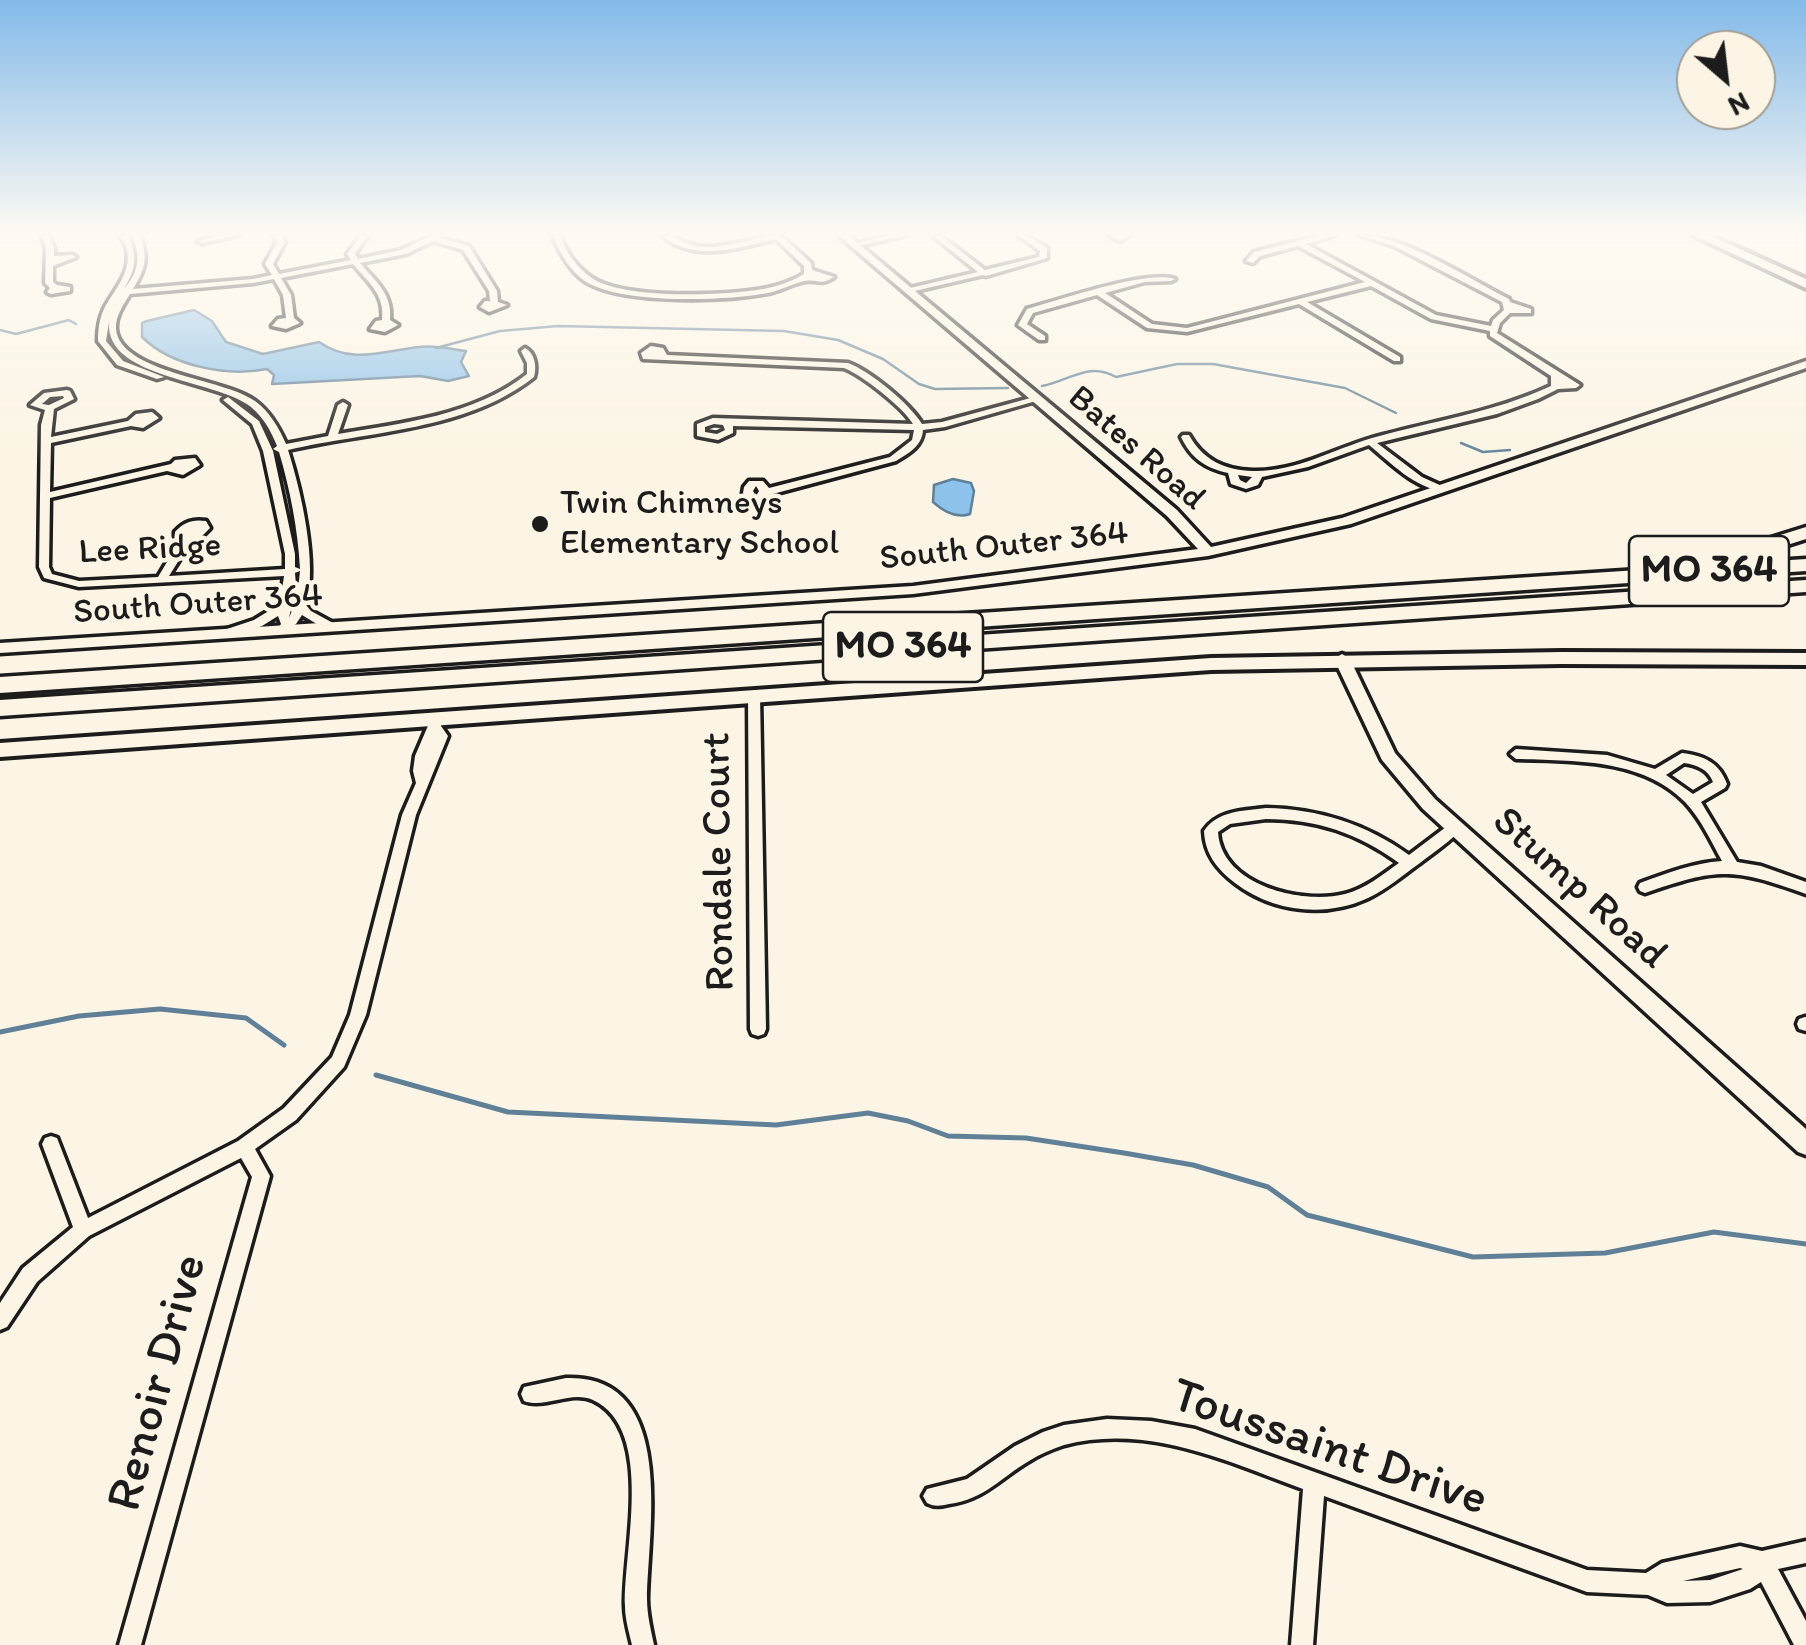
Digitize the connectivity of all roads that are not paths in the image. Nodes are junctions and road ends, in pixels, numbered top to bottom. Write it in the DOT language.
graph roads {
  1 [pos="104,312"];
  2 [pos="114,312"];
  3 [pos="289,312"];
  4 [pos="388,312"];
  5 [pos="934,312"];
  6 [pos="1030,312"];
  7 [pos="1126,312"];
  8 [pos="1263,312"];
  9 [pos="1317,312"];
  10 [pos="1424,312"];
  11 [pos="1505,312"];
  12 [pos="290,319"];
  13 [pos="386,322"];
  14 [pos="1493,329"];
  15 [pos="1042,338"];
  16 [pos="524,351"];
  17 [pos="660,357"];
  18 [pos="1397,359"];
  19 [pos="1806,364"];
  20 [pos="1038,399"];
  21 [pos="343,405"];
  22 [pos="50,408"];
  23 [pos="131,423"];
  24 [pos="727,423"];
  25 [pos="920,427"];
  26 [pos="1186,437"];
  27 [pos="328,439"];
  28 [pos="46,441"];
  29 [pos="1370,442"];
  30 [pos="284,447"];
  31 [pos="268,451"];
  32 [pos="171,467"];
  33 [pos="1440,489"];
  34 [pos="766,492"];
  35 [pos="45,496"];
  36 [pos="1806,533"];
  37 [pos="188,537"];
  38 [pos="1208,552"];
  39 [pos="1806,565"];
  40 [pos="305,568"];
  41 [pos="290,570"];
  42 [pos="1612,578"];
  43 [pos="162,579"];
  44 [pos="1806,586"];
  45 [pos="292,605"];
  46 [pos="285,626"];
  47 [pos="330,626"];
  48 [pos="231,632"];
  49 [pos="0,648"];
  50 [pos="1806,659"];
  51 [pos="1342,660"];
  52 [pos="0,685"];
  53 [pos="754,694"];
  54 [pos="0,708"];
  55 [pos="436,723"];
  56 [pos="0,750"];
  57 [pos="1516,754"];
  58 [pos="1655,775"];
  59 [pos="1692,800"];
  60 [pos="1455,828"];
  61 [pos="1407,861"];
  62 [pos="1731,864"];
  63 [pos="1645,887"];
  64 [pos="1806,888"];
  65 [pos="758,1029"];
  66 [pos="51,1144"];
  67 [pos="1806,1144"];
  68 [pos="244,1147"];
  69 [pos="83,1230"];
  70 [pos="0,1320"];
  71 [pos="531,1394"];
  72 [pos="1314,1484"];
  73 [pos="934,1496"];
  74 [pos="1806,1552"];
  75 [pos="1762,1562"];
  76 [pos="1806,1644"];
  77 [pos="130,1645"];
  78 [pos="642,1645"];
  79 [pos="1302,1645"];
  1 -- 31 [label="street"];
  2 -- 30 [label="street"];
  3 -- 12 [label="street"];
  4 -- 13 [label="street"];
  5 -- 20 [label="street, Bates Road"];
  6 -- 15 [label="street"];
  7 -- 8 [label="street"];
  9 -- 18 [label="street"];
  10 -- 14 [label="street"];
  11 -- 14 [label="street"];
  14 -- 29 [label="street"];
  16 -- 27 [label="street"];
  17 -- 25 [label="street"];
  19 -- 33 [label="street, South Outer 364"];
  20 -- 25 [label="street"];
  20 -- 38 [label="street, Bates Road"];
  21 -- 27 [label="street"];
  22 -- 28 [label="street, Lee Ridge"];
  23 -- 28 [label="street"];
  24 -- 25 [label="street"];
  25 -- 34 [label="street"];
  26 -- 29 [label="street"];
  27 -- 30 [label="street"];
  28 -- 35 [label="street, Lee Ridge"];
  29 -- 33 [label="street"];
  30 -- 31 [label="street"];
  30 -- 40 [label="street"];
  31 -- 41 [label="street"];
  32 -- 35 [label="street"];
  33 -- 38 [label="street, South Outer 364"];
  35 -- 43 [label="street, Lee Ridge"];
  36 -- 42 [label="highway"];
  37 -- 43 [label="street"];
  38 -- 47 [label="street, South Outer 364"];
  39 -- 42 [label="highway, MO 364"];
  40 -- 41 [label="street, Lee Ridge"];
  40 -- 45 [label="street"];
  41 -- 43 [label="street, Lee Ridge"];
  41 -- 45 [label="street"];
  42 -- 52 [label="highway, MO 364"];
  44 -- 54 [label="highway, MO 364"];
  45 -- 46 [label="street"];
  45 -- 47 [label="street"];
  45 -- 48 [label="street"];
  46 -- 47 [label="street, South Outer 364"];
  46 -- 48 [label="street, South Outer 364"];
  48 -- 49 [label="street, South Outer 364"];
  50 -- 51 [label="main road"];
  51 -- 53 [label="main road"];
  51 -- 60 [label="street, Stump Road"];
  53 -- 55 [label="main road"];
  53 -- 65 [label="street, Rondale Court"];
  55 -- 56 [label="main road"];
  55 -- 68 [label="street"];
  57 -- 58 [label="street"];
  58 -- 59 [label="street"];
  58 -- 59 [label="street"];
  59 -- 62 [label="street"];
  60 -- 61 [label="street"];
  60 -- 67 [label="street, Stump Road"];
  61 -- 61 [label="street"];
  62 -- 63 [label="street"];
  62 -- 64 [label="street"];
  66 -- 69 [label="street"];
  68 -- 69 [label="street"];
  68 -- 77 [label="street, Renoir Drive"];
  69 -- 70 [label="street"];
  71 -- 78 [label="street"];
  72 -- 73 [label="street, Toussaint Drive"];
  72 -- 75 [label="street, Toussaint Drive"];
  72 -- 79 [label="street"];
  74 -- 75 [label="street, Toussaint Drive"];
  75 -- 76 [label="street"];
}
